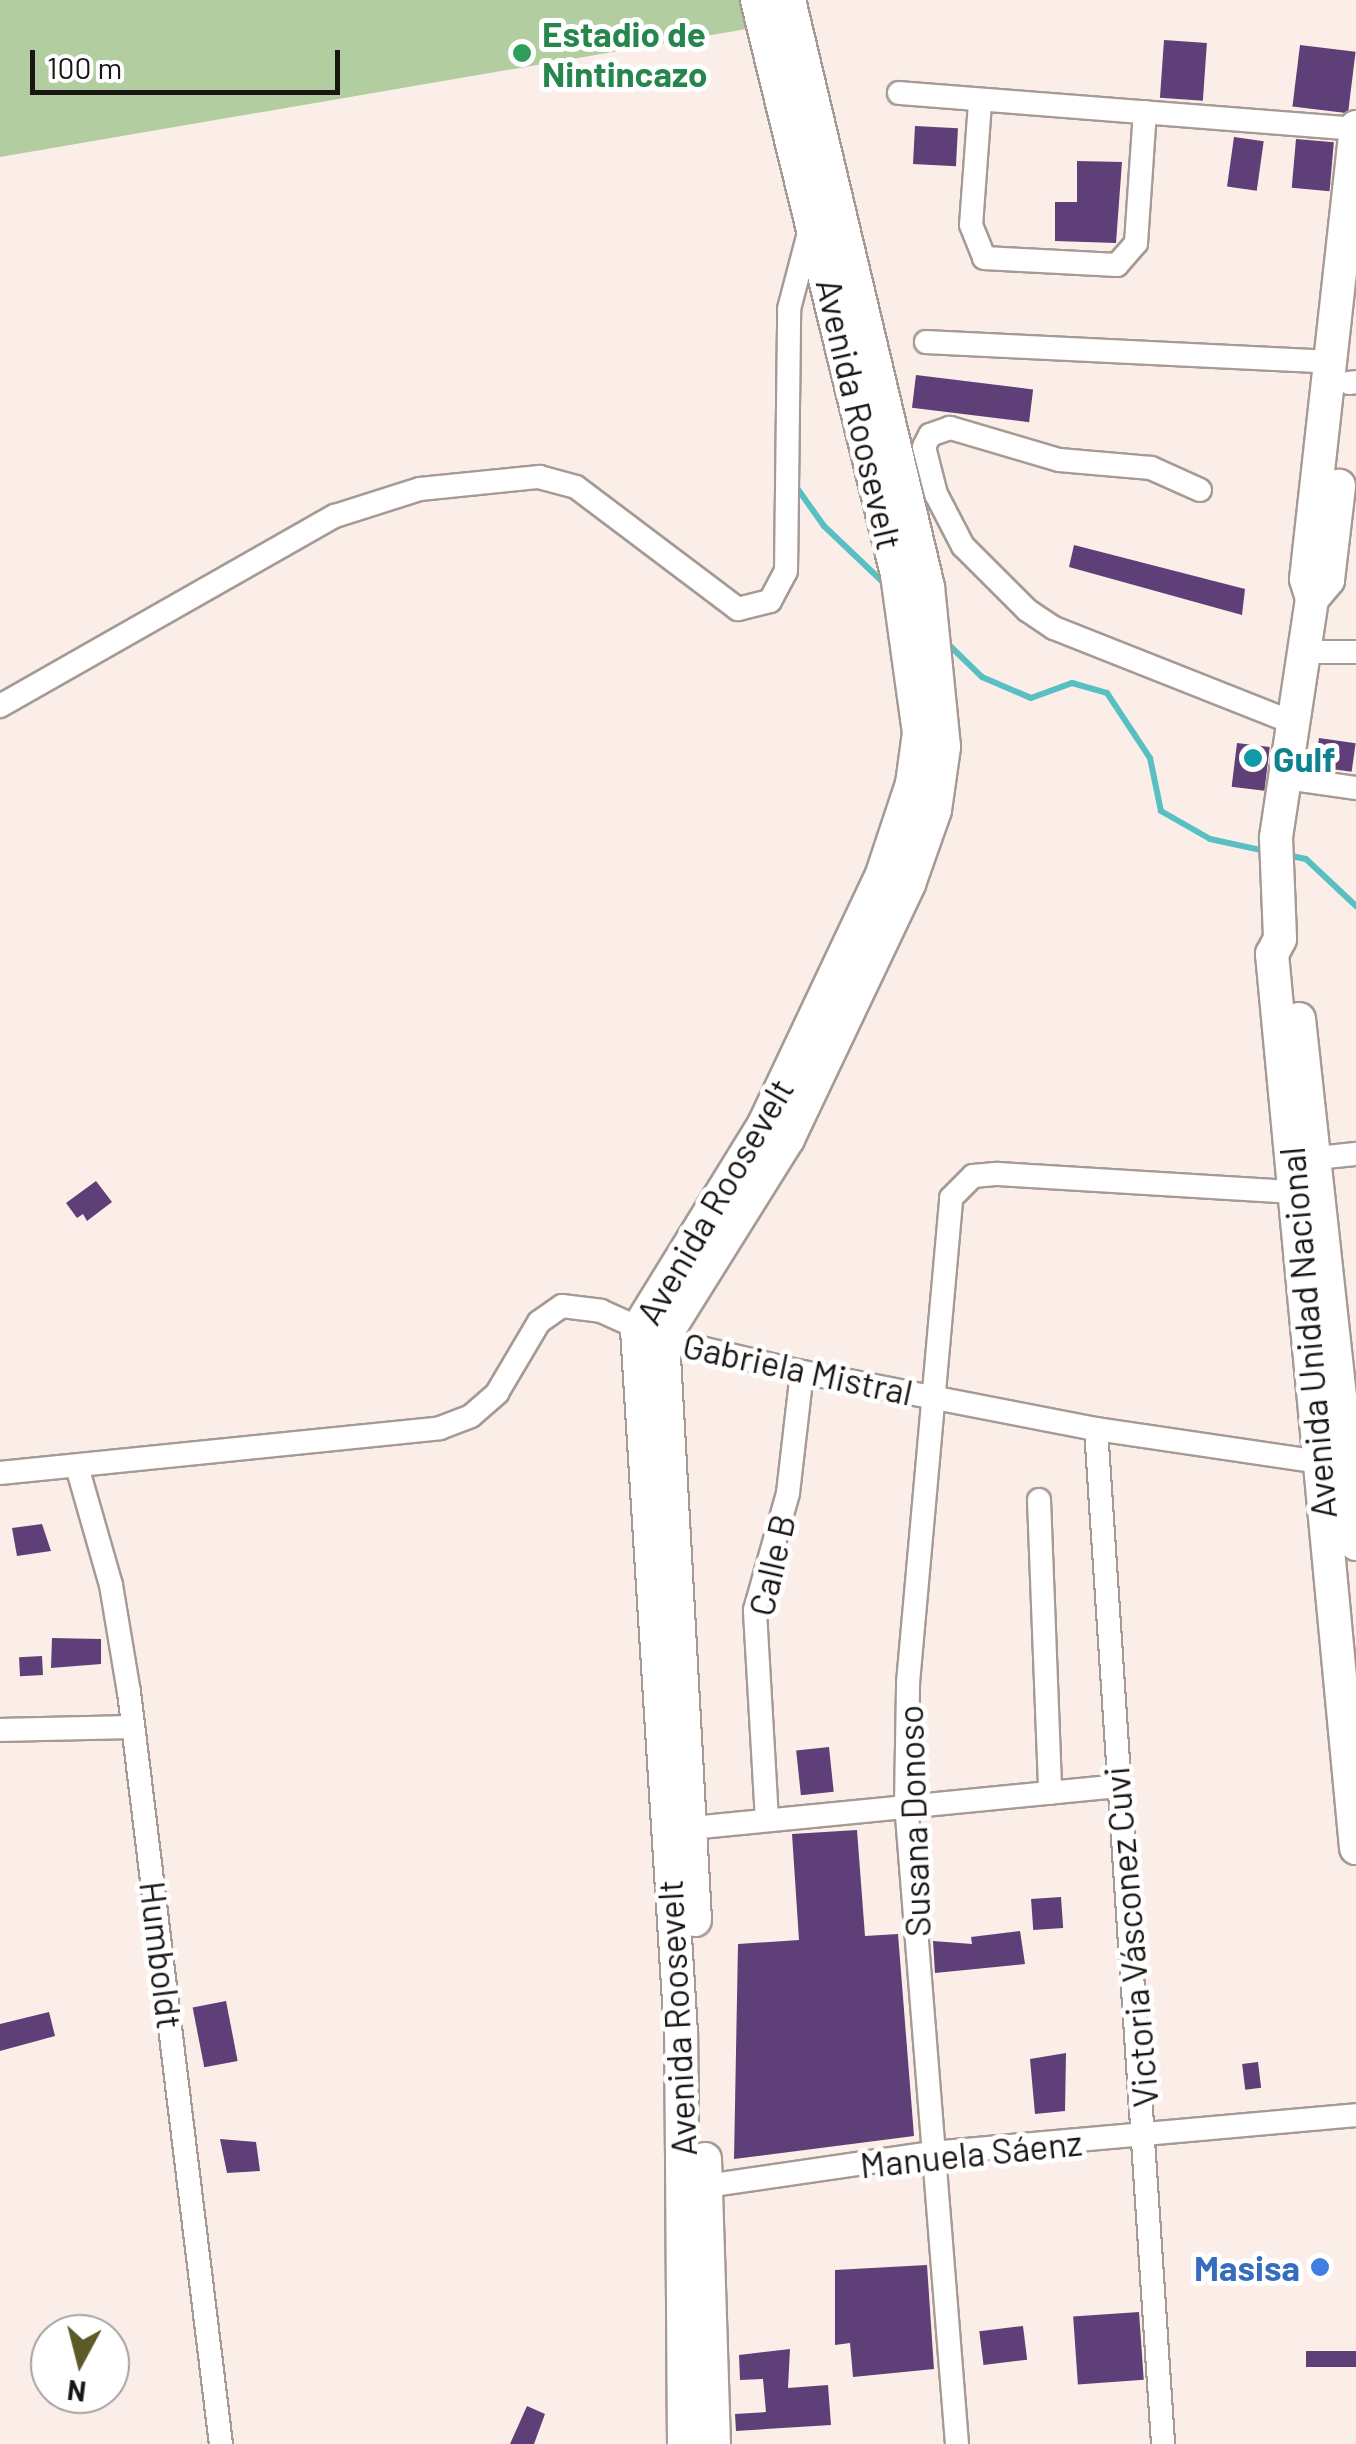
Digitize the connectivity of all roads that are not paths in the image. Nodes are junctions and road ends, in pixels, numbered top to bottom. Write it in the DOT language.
graph roads {
  1 [pos="757,0"];
  2 [pos="789,0"];
  3 [pos="899,94"];
  4 [pos="980,103"];
  5 [pos="1145,112"];
  6 [pos="1356,128"];
  7 [pos="814,216"];
  8 [pos="837,254"];
  9 [pos="1356,322"];
  10 [pos="926,342"];
  11 [pos="1345,376"];
  12 [pos="1200,490"];
  13 [pos="1333,555"];
  14 [pos="1304,652"];
  15 [pos="1356,652"];
  16 [pos="0,706"];
  17 [pos="1294,723"];
  18 [pos="1356,788"];
  19 [pos="1284,790"];
  20 [pos="1280,939"];
  21 [pos="1356,1154"];
  22 [pos="1317,1158"];
  23 [pos="1294,1192"];
  24 [pos="650,1335"];
  25 [pos="802,1372"];
  26 [pos="930,1397"];
  27 [pos="1096,1429"];
  28 [pos="1341,1465"];
  29 [pos="78,1470"];
  30 [pos="0,1473"];
  31 [pos="1039,1500"];
  32 [pos="1356,1544"];
  33 [pos="134,1727"];
  34 [pos="0,1730"];
  35 [pos="1116,1786"];
  36 [pos="1050,1792"];
  37 [pos="906,1803"];
  38 [pos="768,1820"];
  39 [pos="691,1828"];
  40 [pos="1356,1848"];
  41 [pos="1356,2115"];
  42 [pos="1147,2135"];
  43 [pos="932,2154"];
  44 [pos="706,2186"];
  45 [pos="222,2444"];
  46 [pos="684,2444"];
  47 [pos="714,2444"];
  48 [pos="957,2444"];
  49 [pos="1163,2444"];
  1 -- 7 [label="street, Avenida Roosevelt"];
  2 -- 8 [label="street, Avenida Roosevelt"];
  3 -- 4 [label="street"];
  4 -- 5 [label="street"];
  4 -- 5 [label="street"];
  5 -- 6 [label="street"];
  6 -- 11 [label="street, Avenida Unidad Nacional"];
  7 -- 8 [label="street, Avenida Roosevelt"];
  7 -- 16 [label="street"];
  8 -- 24 [label="street, Avenida Roosevelt"];
  8 -- 24 [label="street, Avenida Roosevelt"];
  9 -- 11 [label="street, Avenida Unidad Nacional"];
  10 -- 11 [label="street"];
  11 -- 13 [label="street, Avenida Unidad Nacional"];
  12 -- 17 [label="street"];
  13 -- 14 [label="street, Avenida Unidad Nacional"];
  14 -- 15 [label="street"];
  14 -- 17 [label="street, Avenida Unidad Nacional"];
  17 -- 19 [label="street, Avenida Unidad Nacional"];
  18 -- 19 [label="street"];
  19 -- 20 [label="street, Avenida Unidad Nacional"];
  20 -- 22 [label="street, Avenida Unidad Nacional"];
  20 -- 23 [label="street, Avenida Unidad Nacional"];
  21 -- 22 [label="street"];
  22 -- 28 [label="street, Avenida Unidad Nacional"];
  23 -- 26 [label="street, Susana Donoso"];
  23 -- 28 [label="street, Avenida Unidad Nacional"];
  24 -- 25 [label="street, Gabriela Mistral"];
  24 -- 29 [label="street, Gabriela Mistral"];
  24 -- 39 [label="street, Avenida Roosevelt"];
  24 -- 46 [label="street, Avenida Roosevelt"];
  25 -- 26 [label="street, Gabriela Mistral"];
  25 -- 38 [label="street, Calle B"];
  26 -- 27 [label="street, Gabriela Mistral"];
  26 -- 37 [label="street, Susana Donoso"];
  27 -- 28 [label="street, Gabriela Mistral"];
  27 -- 35 [label="street, Victoria Vásconez Cuvi"];
  28 -- 32 [label="street, Avenida Unidad Nacional"];
  28 -- 40 [label="street, Avenida Unidad Nacional"];
  29 -- 30 [label="street, Gabriela Mistral"];
  29 -- 33 [label="street, Humboldt"];
  31 -- 36 [label="street"];
  33 -- 34 [label="street"];
  33 -- 45 [label="street, Humboldt"];
  35 -- 36 [label="street"];
  35 -- 42 [label="street, Victoria Vásconez Cuvi"];
  36 -- 37 [label="street"];
  37 -- 38 [label="street"];
  37 -- 43 [label="street, Susana Donoso"];
  38 -- 39 [label="street"];
  39 -- 44 [label="street, Avenida Roosevelt"];
  41 -- 42 [label="street, Manuela Sáenz"];
  42 -- 43 [label="street, Manuela Sáenz"];
  42 -- 49 [label="street, Victoria Vásconez Cuvi"];
  43 -- 44 [label="street, Manuela Sáenz"];
  43 -- 48 [label="street, Susana Donoso"];
  44 -- 47 [label="street, Avenida Roosevelt"];
}
